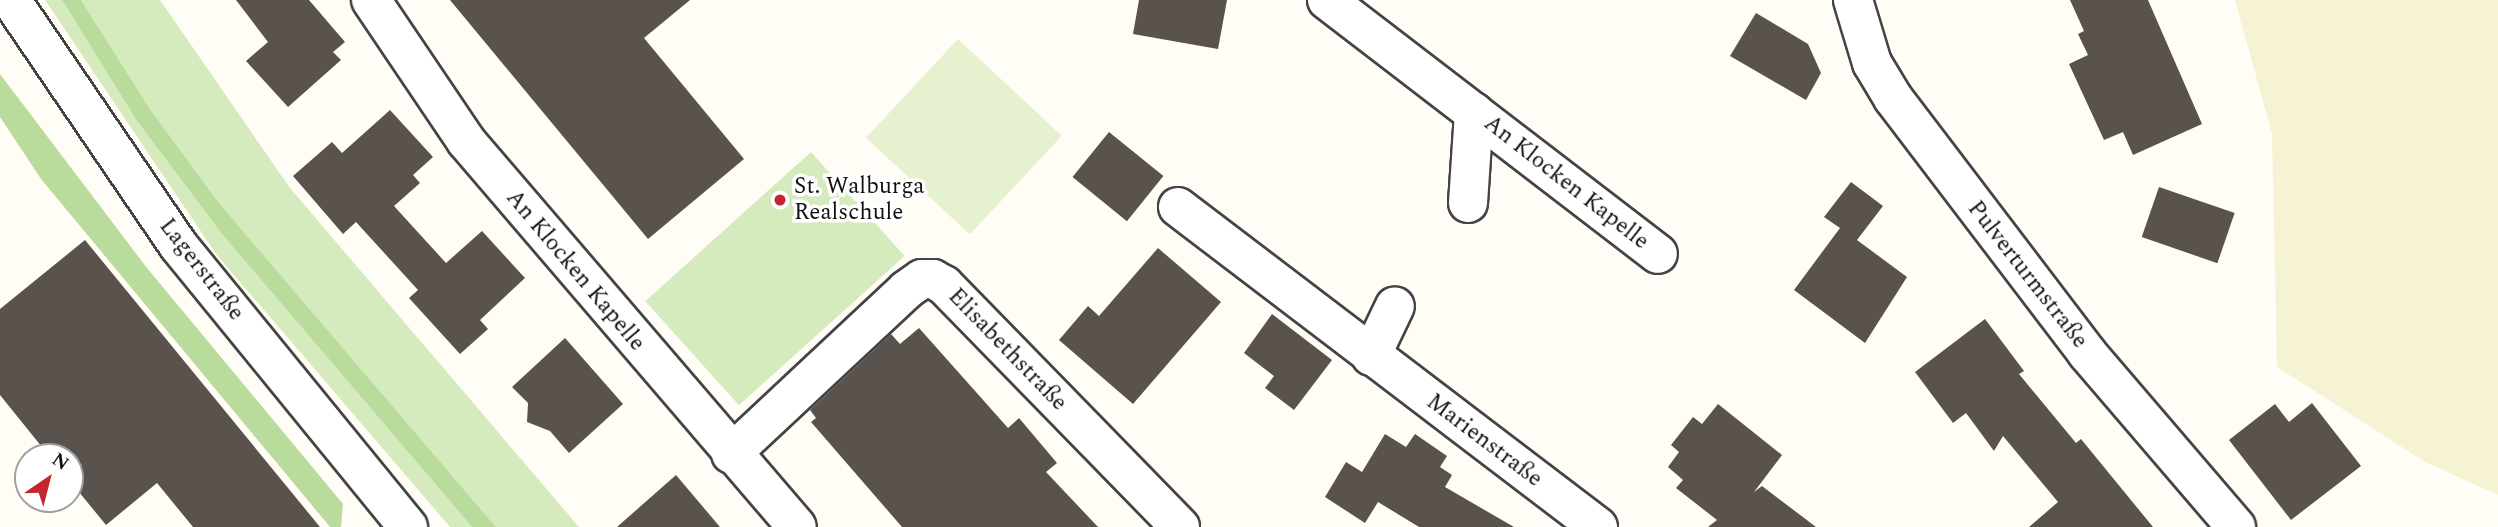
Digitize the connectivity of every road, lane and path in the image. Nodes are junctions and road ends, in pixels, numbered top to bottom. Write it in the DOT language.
graph roads {
  1 [pos="11,0"];
  2 [pos="371,0"];
  3 [pos="1327,0"];
  4 [pos="1853,0"];
  5 [pos="1474,112"];
  6 [pos="1468,203"];
  7 [pos="1178,207"];
  8 [pos="1658,254"];
  9 [pos="1395,306"];
  10 [pos="1371,356"];
  11 [pos="731,454"];
  12 [pos="408,527"];
  13 [pos="797,527"];
  14 [pos="1180,527"];
  15 [pos="1598,527"];
  16 [pos="2236,527"];
  1 -- 12 [label="street, Lagerstraße"];
  2 -- 11 [label="street, An Klocken Kapelle"];
  3 -- 5 [label="street, An Klocken Kapelle"];
  4 -- 16 [label="street, Pulverturmstraße"];
  5 -- 6 [label="street, An Klocken Kapelle"];
  5 -- 8 [label="street, An Klocken Kapelle"];
  7 -- 10 [label="street, Marienstraße"];
  9 -- 10 [label="street"];
  10 -- 15 [label="street, Marienstraße"];
  11 -- 13 [label="street, An Klocken Kapelle"];
  11 -- 14 [label="street, Elisabethstraße"];
}
